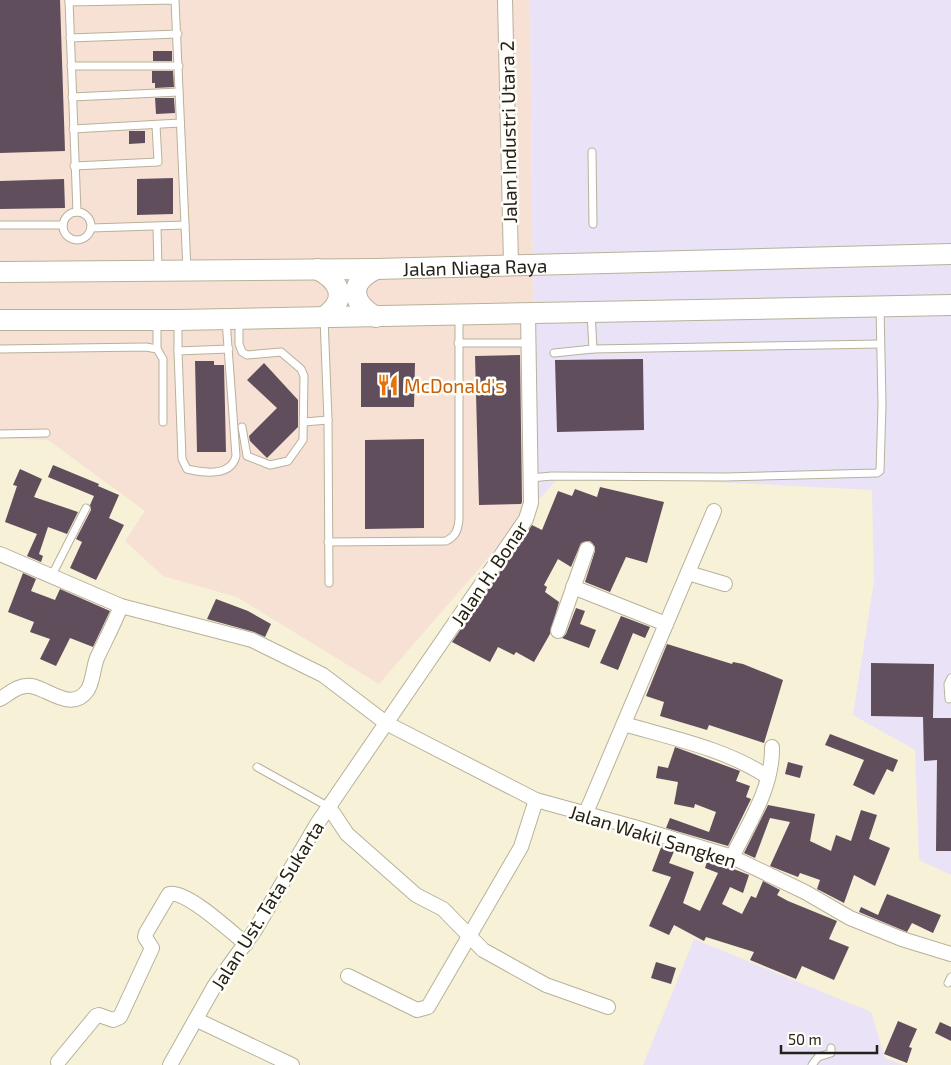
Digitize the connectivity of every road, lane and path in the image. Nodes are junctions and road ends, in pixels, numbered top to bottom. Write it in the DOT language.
graph roads {
  1 [pos="505,0"];
  2 [pos="69,1"];
  3 [pos="178,34"];
  4 [pos="70,38"];
  5 [pos="71,66"];
  6 [pos="179,66"];
  7 [pos="179,92"];
  8 [pos="72,97"];
  9 [pos="180,123"];
  10 [pos="156,125"];
  11 [pos="73,129"];
  12 [pos="592,152"];
  13 [pos="74,166"];
  14 [pos="77,212"];
  15 [pos="594,224"];
  16 [pos="0,225"];
  17 [pos="63,225"];
  18 [pos="185,225"];
  19 [pos="157,227"];
  20 [pos="91,228"];
  21 [pos="951,254"];
  22 [pos="511,264"];
  23 [pos="317,269"];
  24 [pos="376,269"];
  25 [pos="187,270"];
  26 [pos="0,272"];
  27 [pos="158,272"];
  28 [pos="951,305"];
  29 [pos="880,307"];
  30 [pos="591,312"];
  31 [pos="528,313"];
  32 [pos="459,315"];
  33 [pos="324,317"];
  34 [pos="376,317"];
  35 [pos="232,319"];
  36 [pos="0,320"];
  37 [pos="157,320"];
  38 [pos="178,320"];
  39 [pos="458,343"];
  40 [pos="528,343"];
  41 [pos="880,344"];
  42 [pos="229,348"];
  43 [pos="0,349"];
  44 [pos="157,349"];
  45 [pos="593,349"];
  46 [pos="178,351"];
  47 [pos="554,353"];
  48 [pos="328,420"];
  49 [pos="163,422"];
  50 [pos="304,422"];
  51 [pos="242,428"];
  52 [pos="46,433"];
  53 [pos="0,434"];
  54 [pos="530,478"];
  55 [pos="86,508"];
  56 [pos="714,511"];
  57 [pos="328,542"];
  58 [pos="587,549"];
  59 [pos="0,554"];
  60 [pos="688,573"];
  61 [pos="50,577"];
  62 [pos="329,583"];
  63 [pos="725,584"];
  64 [pos="573,587"];
  65 [pos="121,606"];
  66 [pos="666,624"];
  67 [pos="558,631"];
  68 [pos="951,678"];
  69 [pos="949,699"];
  70 [pos="0,700"];
  71 [pos="386,723"];
  72 [pos="624,724"];
  73 [pos="772,747"];
  74 [pos="257,767"];
  75 [pos="768,777"];
  76 [pos="536,800"];
  77 [pos="329,807"];
  78 [pos="585,815"];
  79 [pos="732,858"];
  80 [pos="471,935"];
  81 [pos="246,944"];
  82 [pos="951,954"];
  83 [pos="348,976"];
  84 [pos="608,1007"];
  85 [pos="197,1020"];
  86 [pos="831,1048"];
  87 [pos="58,1062"];
  88 [pos="175,1063"];
  89 [pos="292,1065"];
  90 [pos="812,1065"];
  1 -- 22 [label="street, Jalan Industri Utara 2"];
  2 -- 3 [label="lane"];
  2 -- 4 [label="lane"];
  3 -- 4 [label="lane"];
  3 -- 6 [label="lane"];
  4 -- 5 [label="lane"];
  5 -- 6 [label="lane"];
  5 -- 8 [label="lane"];
  6 -- 7 [label="lane"];
  7 -- 8 [label="lane"];
  7 -- 9 [label="lane"];
  8 -- 11 [label="lane"];
  9 -- 10 [label="lane"];
  9 -- 18 [label="lane"];
  10 -- 11 [label="lane"];
  10 -- 13 [label="lane"];
  11 -- 13 [label="lane"];
  12 -- 15 [label="lane"];
  13 -- 14 [label="lane"];
  14 -- 17 [label="lane"];
  14 -- 20 [label="lane"];
  16 -- 17 [label="lane"];
  17 -- 20 [label="lane"];
  18 -- 19 [label="lane"];
  18 -- 25 [label="lane"];
  19 -- 20 [label="lane"];
  19 -- 27 [label="lane"];
  21 -- 22 [label="main road, Jalan Niaga Raya"];
  22 -- 24 [label="main road, Jalan Niaga Raya"];
  23 -- 24 [label="main road, Jalan Niaga Raya"];
  23 -- 25 [label="main road, Jalan Niaga Raya"];
  23 -- 33 [label="main road"];
  24 -- 34 [label="main road"];
  25 -- 27 [label="main road, Jalan Niaga Raya"];
  26 -- 27 [label="main road, Jalan Niaga Raya"];
  28 -- 29 [label="main road"];
  29 -- 30 [label="main road"];
  29 -- 41 [label="lane"];
  30 -- 31 [label="main road"];
  30 -- 45 [label="lane"];
  31 -- 32 [label="main road"];
  31 -- 40 [label="street, Jalan H. Bonar"];
  32 -- 34 [label="main road"];
  32 -- 39 [label="lane"];
  33 -- 34 [label="main road"];
  33 -- 35 [label="main road"];
  33 -- 48 [label="lane"];
  35 -- 38 [label="main road"];
  35 -- 42 [label="lane"];
  35 -- 50 [label="lane"];
  36 -- 37 [label="main road"];
  37 -- 38 [label="main road"];
  37 -- 44 [label="lane"];
  38 -- 46 [label="lane"];
  39 -- 40 [label="lane"];
  39 -- 57 [label="lane"];
  40 -- 54 [label="street, Jalan H. Bonar"];
  41 -- 45 [label="lane"];
  41 -- 54 [label="lane"];
  42 -- 46 [label="lane"];
  42 -- 46 [label="lane"];
  43 -- 44 [label="lane"];
  44 -- 49 [label="lane"];
  45 -- 47 [label="lane"];
  48 -- 50 [label="lane"];
  48 -- 57 [label="lane"];
  50 -- 51 [label="lane"];
  52 -- 53 [label="lane"];
  54 -- 71 [label="street, Jalan H. Bonar"];
  55 -- 61 [label="lane"];
  56 -- 60 [label="street"];
  57 -- 62 [label="lane"];
  58 -- 64 [label="street"];
  59 -- 61 [label="street, Jalan Wakil Sangken"];
  60 -- 63 [label="street"];
  60 -- 66 [label="street"];
  61 -- 65 [label="street, Jalan Wakil Sangken"];
  64 -- 66 [label="street"];
  64 -- 67 [label="street"];
  65 -- 70 [label="street"];
  65 -- 71 [label="street, Jalan Wakil Sangken"];
  66 -- 72 [label="street"];
  68 -- 69 [label="lane"];
  71 -- 76 [label="street, Jalan Wakil Sangken"];
  71 -- 77 [label="street, Jalan Ust. Tata Sukarta"];
  72 -- 75 [label="street"];
  72 -- 78 [label="street"];
  73 -- 75 [label="street"];
  74 -- 77 [label="lane"];
  75 -- 79 [label="street"];
  76 -- 78 [label="street, Jalan Wakil Sangken"];
  76 -- 80 [label="street"];
  77 -- 80 [label="street"];
  77 -- 81 [label="street, Jalan Ust. Tata Sukarta"];
  78 -- 79 [label="street, Jalan Wakil Sangken"];
  79 -- 82 [label="street, Jalan Wakil Sangken"];
  80 -- 83 [label="street"];
  80 -- 84 [label="street"];
  81 -- 85 [label="street, Jalan Ust. Tata Sukarta"];
  81 -- 87 [label="street"];
  85 -- 88 [label="street, Jalan Ust. Tata Sukarta"];
  85 -- 89 [label="street"];
  86 -- 90 [label="lane"];
}
